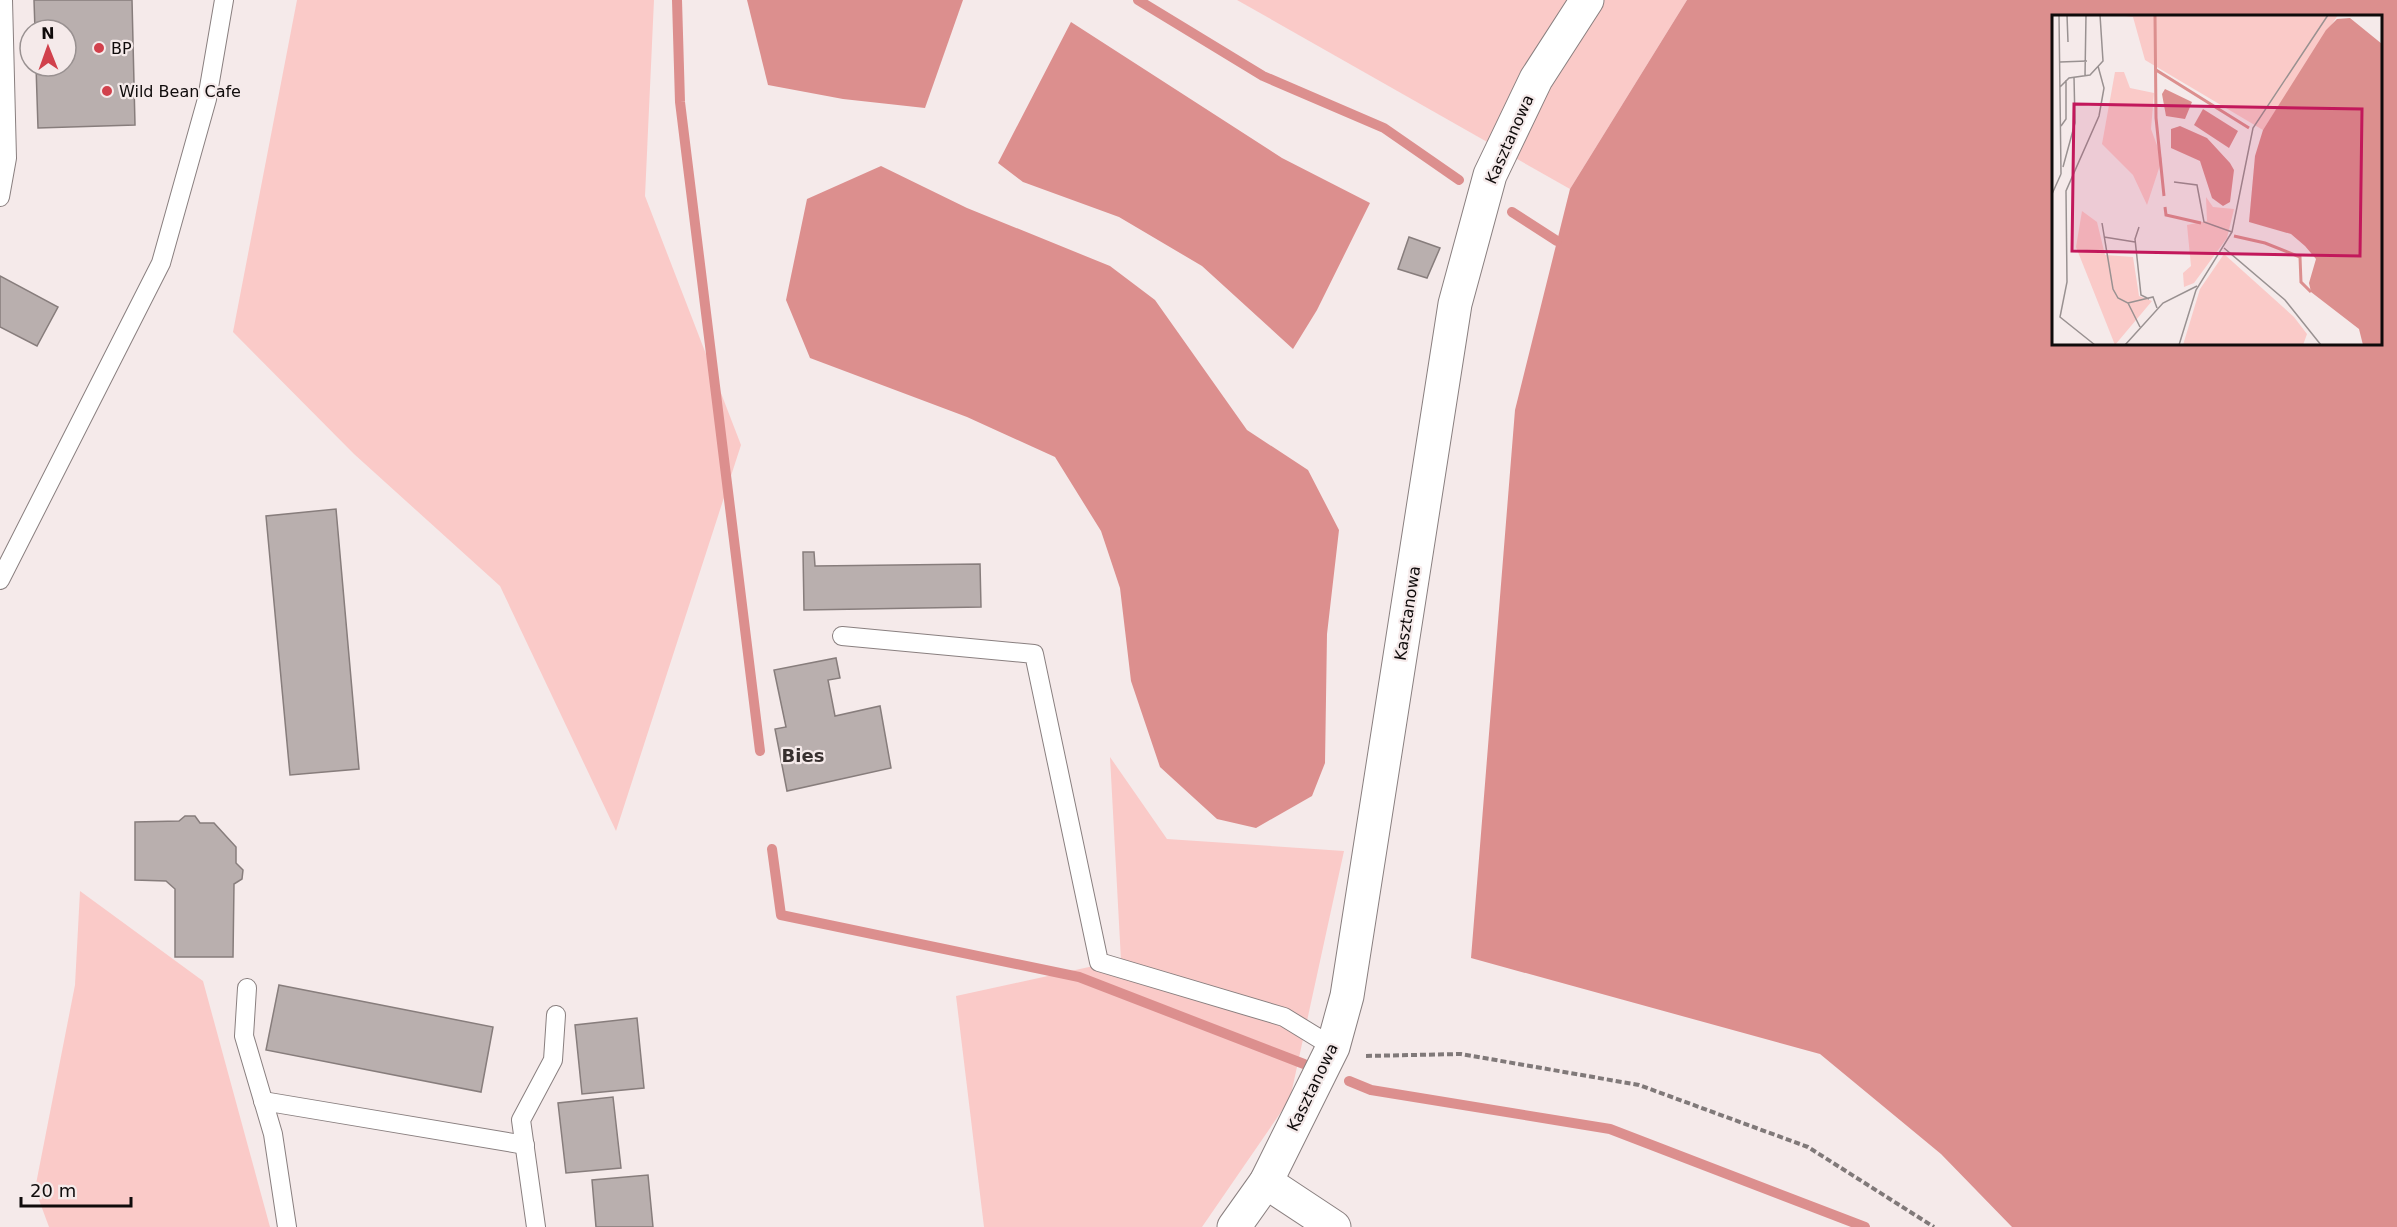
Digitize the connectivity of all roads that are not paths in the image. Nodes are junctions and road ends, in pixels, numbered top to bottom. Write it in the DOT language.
graph roads {
  1 [pos="3,0"];
  2 [pos="224,0"];
  3 [pos="1587,0"];
  4 [pos="0,197"];
  5 [pos="0,580"];
  6 [pos="842,636"];
  7 [pos="247,988"];
  8 [pos="556,1015"];
  9 [pos="1333,1047"];
  10 [pos="263,1101"];
  11 [pos="525,1145"];
  12 [pos="1266,1182"];
  13 [pos="287,1227"];
  14 [pos="536,1227"];
  15 [pos="1234,1227"];
  16 [pos="1334,1227"];
  1 -- 4 [label="lane"];
  2 -- 5 [label="lane"];
  3 -- 9 [label="street, Kasztanowa"];
  6 -- 9 [label="lane"];
  7 -- 10 [label="lane"];
  8 -- 11 [label="lane"];
  9 -- 12 [label="street, Kasztanowa"];
  10 -- 11 [label="lane"];
  10 -- 13 [label="lane"];
  11 -- 14 [label="lane"];
  12 -- 15 [label="street, Kasztanowa"];
  12 -- 16 [label="street"];
}
